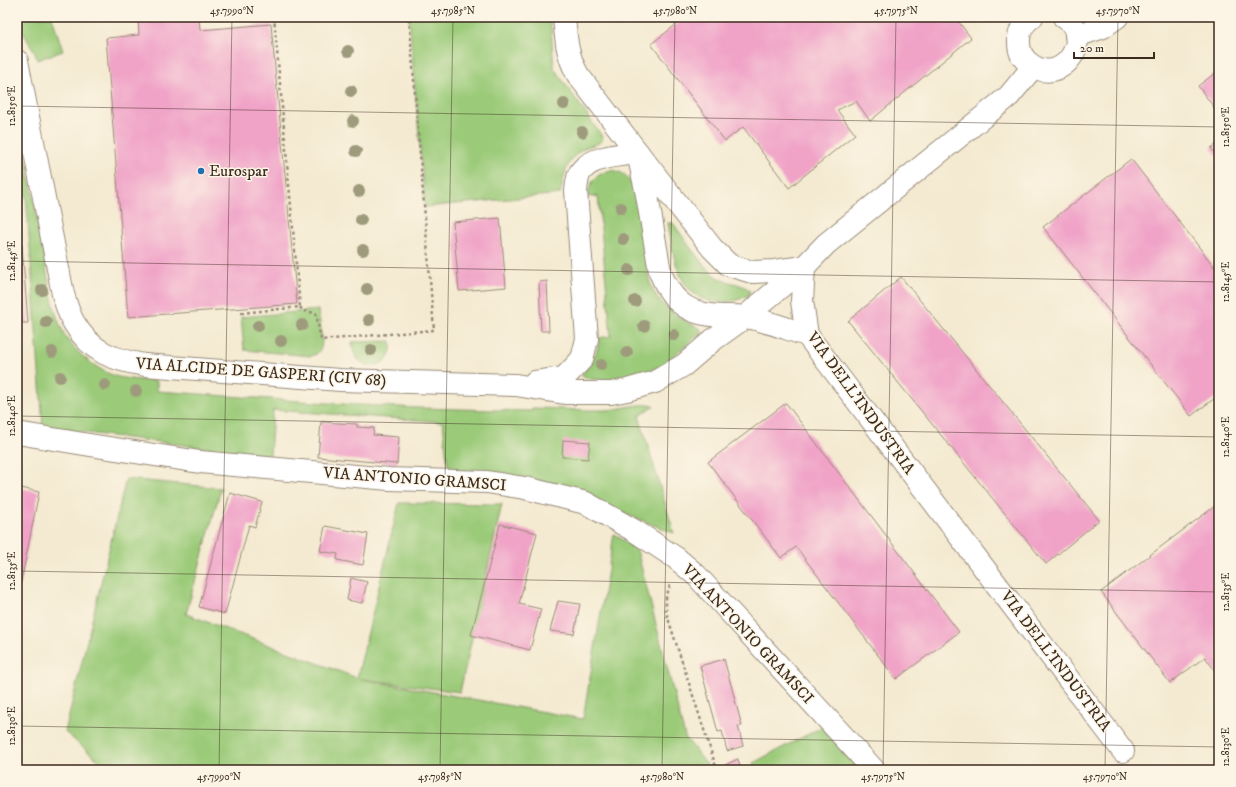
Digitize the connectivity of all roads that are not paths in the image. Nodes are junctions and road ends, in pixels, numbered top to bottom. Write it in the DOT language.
graph roads {
  1 [pos="564,17"];
  2 [pos="1030,17"];
  3 [pos="1064,17"];
  4 [pos="1117,17"];
  5 [pos="1076,36"];
  6 [pos="17,61"];
  7 [pos="1033,67"];
  8 [pos="638,153"];
  9 [pos="804,267"];
  10 [pos="745,317"];
  11 [pos="807,335"];
  12 [pos="516,385"];
  13 [pos="17,432"];
  14 [pos="1123,750"];
  15 [pos="874,770"];
  1 -- 8 [label="street"];
  2 -- 7 [label="street"];
  3 -- 5 [label="street"];
  4 -- 5 [label="street"];
  5 -- 7 [label="street"];
  6 -- 12 [label="street, VIA ALCIDE DE GASPERI (CIV 68)"];
  7 -- 9 [label="street"];
  8 -- 9 [label="street"];
  8 -- 10 [label="street"];
  8 -- 12 [label="street, VIA ALCIDE DE GASPERI (CIV 68)"];
  9 -- 10 [label="street, VIA ALCIDE DE GASPERI (CIV 68)"];
  9 -- 11 [label="street, VIA DELL'INDUSTRIA"];
  10 -- 11 [label="street"];
  10 -- 12 [label="street, VIA ALCIDE DE GASPERI (CIV 68)"];
  11 -- 14 [label="street, VIA DELL'INDUSTRIA"];
  13 -- 15 [label="street, VIA ANTONIO GRAMSCI"];
}
